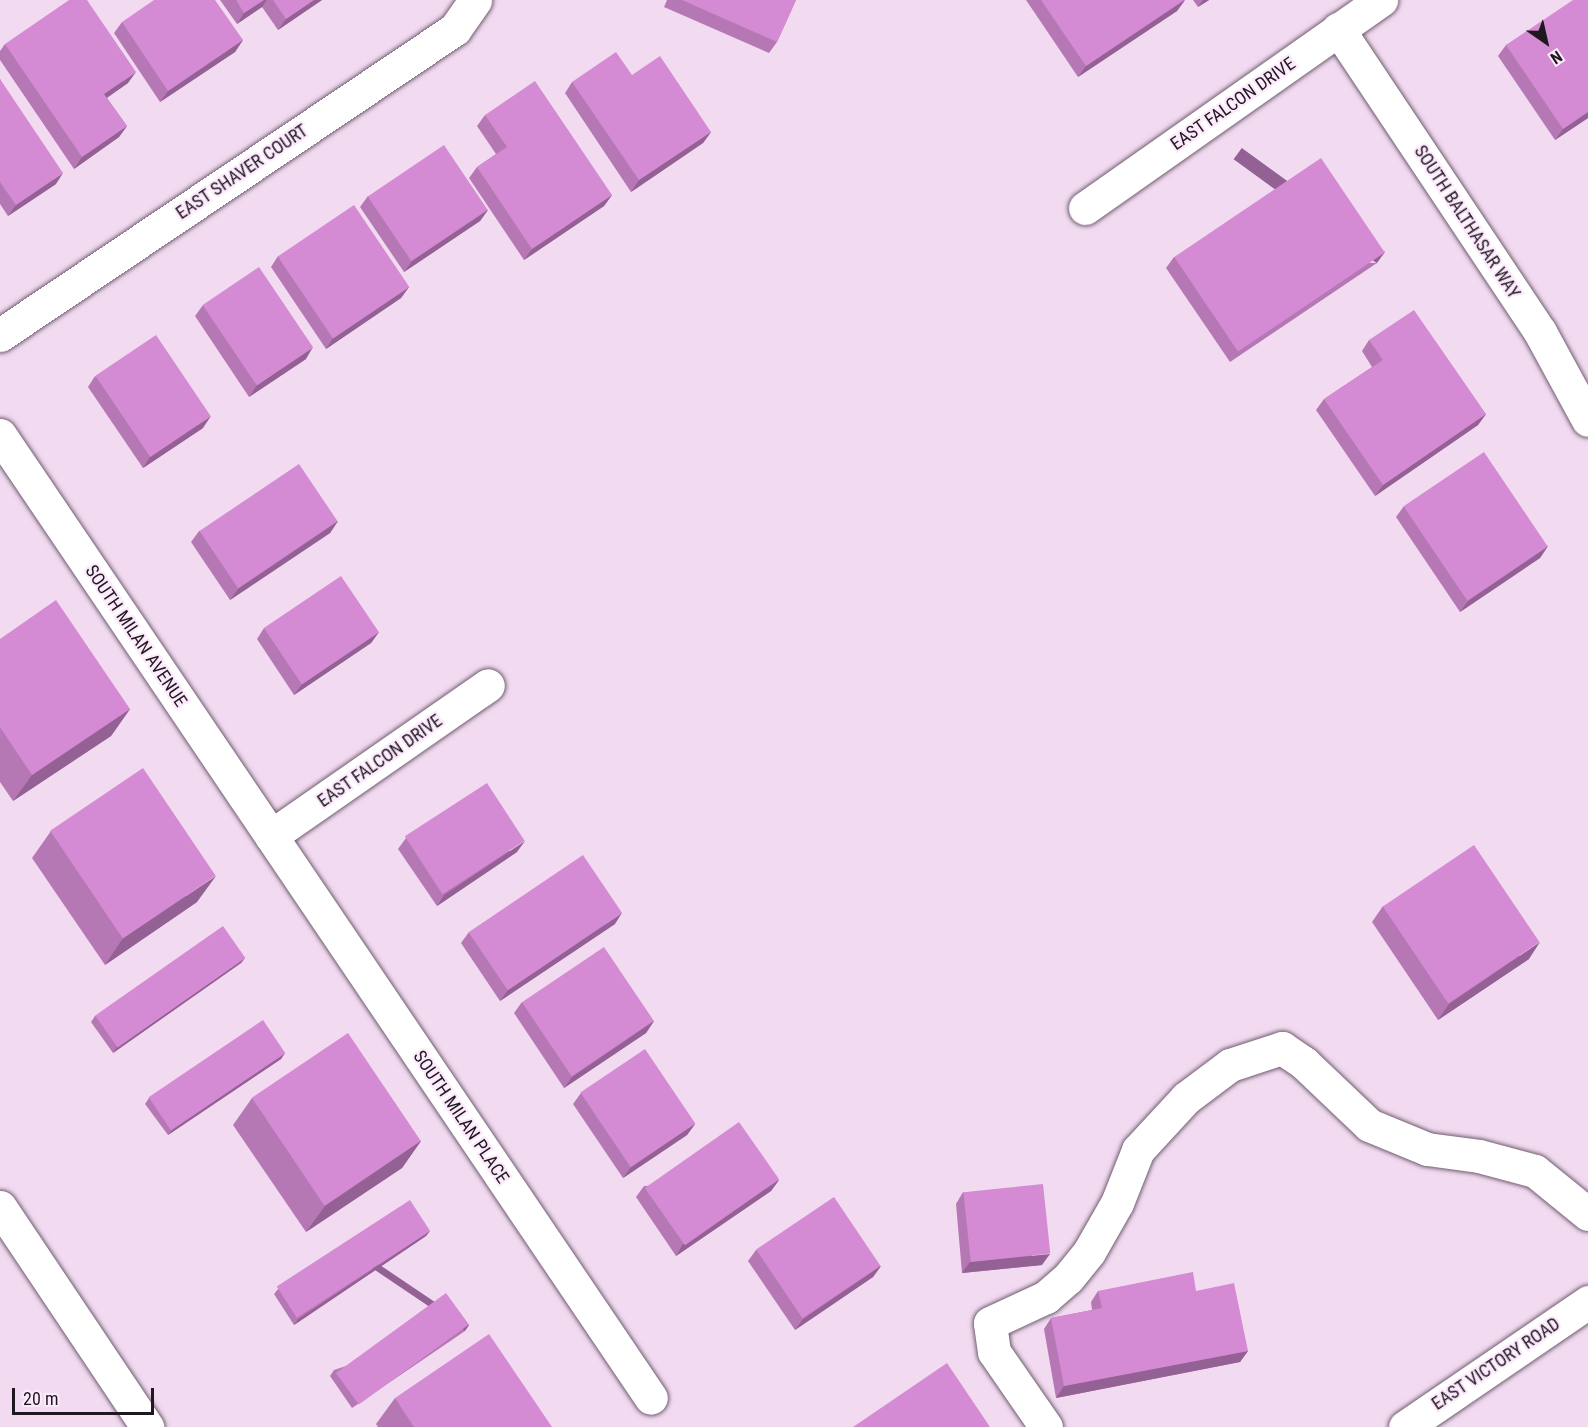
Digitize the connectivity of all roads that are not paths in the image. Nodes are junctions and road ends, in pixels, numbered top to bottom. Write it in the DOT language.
graph roads {
  1 [pos="475,0"];
  2 [pos="1381,0"];
  3 [pos="1338,29"];
  4 [pos="1085,207"];
  5 [pos="0,335"];
  6 [pos="1588,420"];
  7 [pos="0,435"];
  8 [pos="488,685"];
  9 [pos="271,836"];
  10 [pos="0,1207"];
  11 [pos="1588,1214"];
  12 [pos="1588,1302"];
  13 [pos="651,1398"];
  14 [pos="147,1427"];
  15 [pos="1046,1427"];
  16 [pos="1405,1427"];
  1 -- 5 [label="street, EAST SHAVER COURT"];
  2 -- 3 [label="street, EAST FALCON DRIVE"];
  3 -- 4 [label="street, EAST FALCON DRIVE"];
  3 -- 6 [label="street, SOUTH BALTHASAR WAY"];
  7 -- 9 [label="street, SOUTH MILAN AVENUE"];
  8 -- 9 [label="street, EAST FALCON DRIVE"];
  9 -- 13 [label="street, SOUTH MILAN PLACE"];
  10 -- 14 [label="street"];
  11 -- 15 [label="street"];
  12 -- 16 [label="street, EAST VICTORY ROAD"];
}
